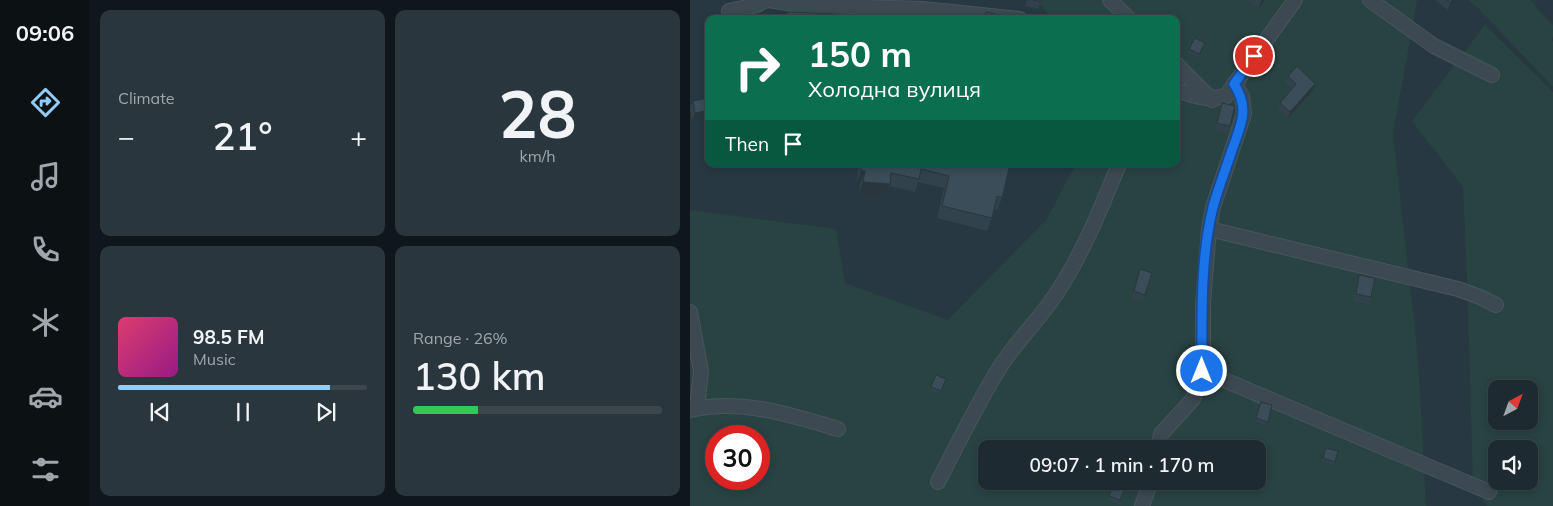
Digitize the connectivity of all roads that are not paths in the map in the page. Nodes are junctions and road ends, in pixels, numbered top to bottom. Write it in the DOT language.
graph roads {
  1 [pos="768,0"];
  2 [pos="1110,0"];
  3 [pos="1295,0"];
  4 [pos="1370,0"];
  5 [pos="729,11"];
  6 [pos="961,15"];
  7 [pos="1125,15"];
  8 [pos="1180,68"];
  9 [pos="1492,74"];
  10 [pos="1234,84"];
  11 [pos="1180,91"];
  12 [pos="1212,100"];
  13 [pos="1118,167"];
  14 [pos="1209,229"];
  15 [pos="1496,305"];
  16 [pos="690,312"];
  17 [pos="1202,371"];
  18 [pos="694,409"];
  19 [pos="838,430"];
  20 [pos="1160,440"];
  21 [pos="938,482"];
  22 [pos="1148,490"];
  23 [pos="1489,492"];
  24 [pos="1142,506"];
  1 -- 5 [label="street"];
  1 -- 6 [label="street"];
  2 -- 7 [label="street"];
  3 -- 10 [label="street"];
  4 -- 9 [label="street"];
  8 -- 12 [label="street"];
  10 -- 12 [label="street"];
  10 -- 14 [label="street"];
  11 -- 12 [label="street"];
  13 -- 21 [label="street"];
  14 -- 15 [label="street"];
  14 -- 17 [label="street"];
  16 -- 18 [label="street"];
  17 -- 20 [label="street"];
  17 -- 23 [label="street"];
  18 -- 19 [label="street"];
  22 -- 24 [label="street"];
}
